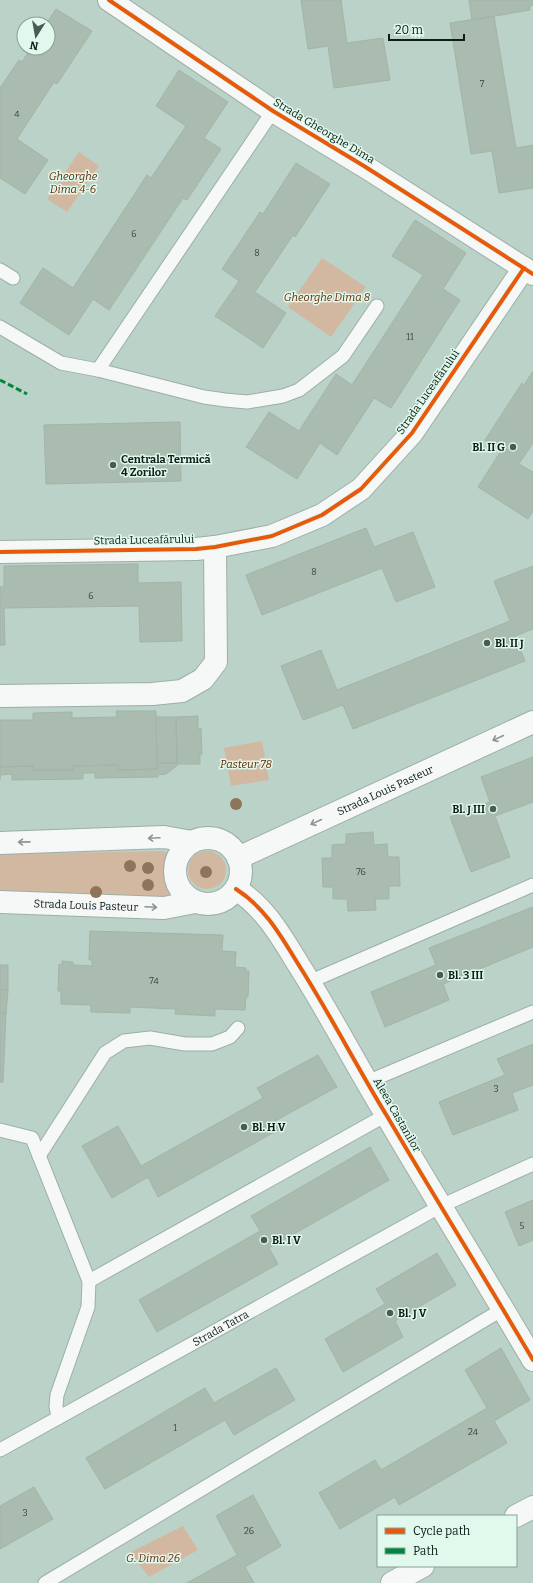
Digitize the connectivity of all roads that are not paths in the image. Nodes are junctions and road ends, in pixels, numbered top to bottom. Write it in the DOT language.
graph roads {
  1 [pos="109,0"];
  2 [pos="273,111"];
  3 [pos="0,270"];
  4 [pos="528,271"];
  5 [pos="13,278"];
  6 [pos="377,306"];
  7 [pos="0,327"];
  8 [pos="98,370"];
  9 [pos="215,547"];
  10 [pos="0,552"];
  11 [pos="0,696"];
  12 [pos="533,722"];
  13 [pos="192,842"];
  14 [pos="0,843"];
  15 [pos="238,858"];
  16 [pos="533,885"];
  17 [pos="236,889"];
  18 [pos="0,902"];
  19 [pos="195,902"];
  20 [pos="309,982"];
  21 [pos="533,1012"];
  22 [pos="238,1028"];
  23 [pos="367,1082"];
  24 [pos="386,1115"];
  25 [pos="0,1130"];
  26 [pos="39,1156"];
  27 [pos="533,1164"];
  28 [pos="441,1206"];
  29 [pos="89,1281"];
  30 [pos="503,1309"];
  31 [pos="533,1360"];
  32 [pos="58,1418"];
  33 [pos="0,1450"];
  34 [pos="533,1507"];
  35 [pos="517,1515"];
  36 [pos="421,1567"];
  37 [pos="45,1583"];
  38 [pos="392,1583"];
  1 -- 2 [label="street, Strada Gheorghe Dima"];
  2 -- 4 [label="street, Strada Gheorghe Dima"];
  2 -- 8 [label="lane, Strada Gheorghe Dima"];
  3 -- 5 [label="lane"];
  4 -- 9 [label="street, Strada Luceafărului"];
  6 -- 8 [label="lane"];
  7 -- 8 [label="lane"];
  9 -- 10 [label="street, Strada Luceafărului"];
  9 -- 11 [label="street"];
  12 -- 15 [label="street, Strada Louis Pasteur, one-way"];
  13 -- 14 [label="street, one-way"];
  13 -- 15 [label="street"];
  13 -- 19 [label="street"];
  15 -- 17 [label="street"];
  16 -- 20 [label="lane"];
  17 -- 19 [label="street, Strada Louis Pasteur"];
  17 -- 20 [label="street, Aleea Castanilor"];
  18 -- 19 [label="street, Strada Louis Pasteur, one-way"];
  20 -- 23 [label="street, Aleea Castanilor"];
  21 -- 23 [label="lane"];
  22 -- 26 [label="lane"];
  23 -- 24 [label="street, Aleea Castanilor"];
  24 -- 28 [label="street, Aleea Castanilor"];
  24 -- 29 [label="lane"];
  25 -- 26 [label="lane"];
  26 -- 29 [label="lane"];
  27 -- 28 [label="lane, Strada Tatra"];
  28 -- 30 [label="street, Aleea Castanilor"];
  28 -- 32 [label="lane, Strada Tatra"];
  29 -- 32 [label="lane"];
  30 -- 31 [label="street, Aleea Castanilor"];
  30 -- 37 [label="lane"];
  32 -- 33 [label="lane, Strada Tatra"];
  34 -- 35 [label="street"];
  36 -- 38 [label="street"];
}
